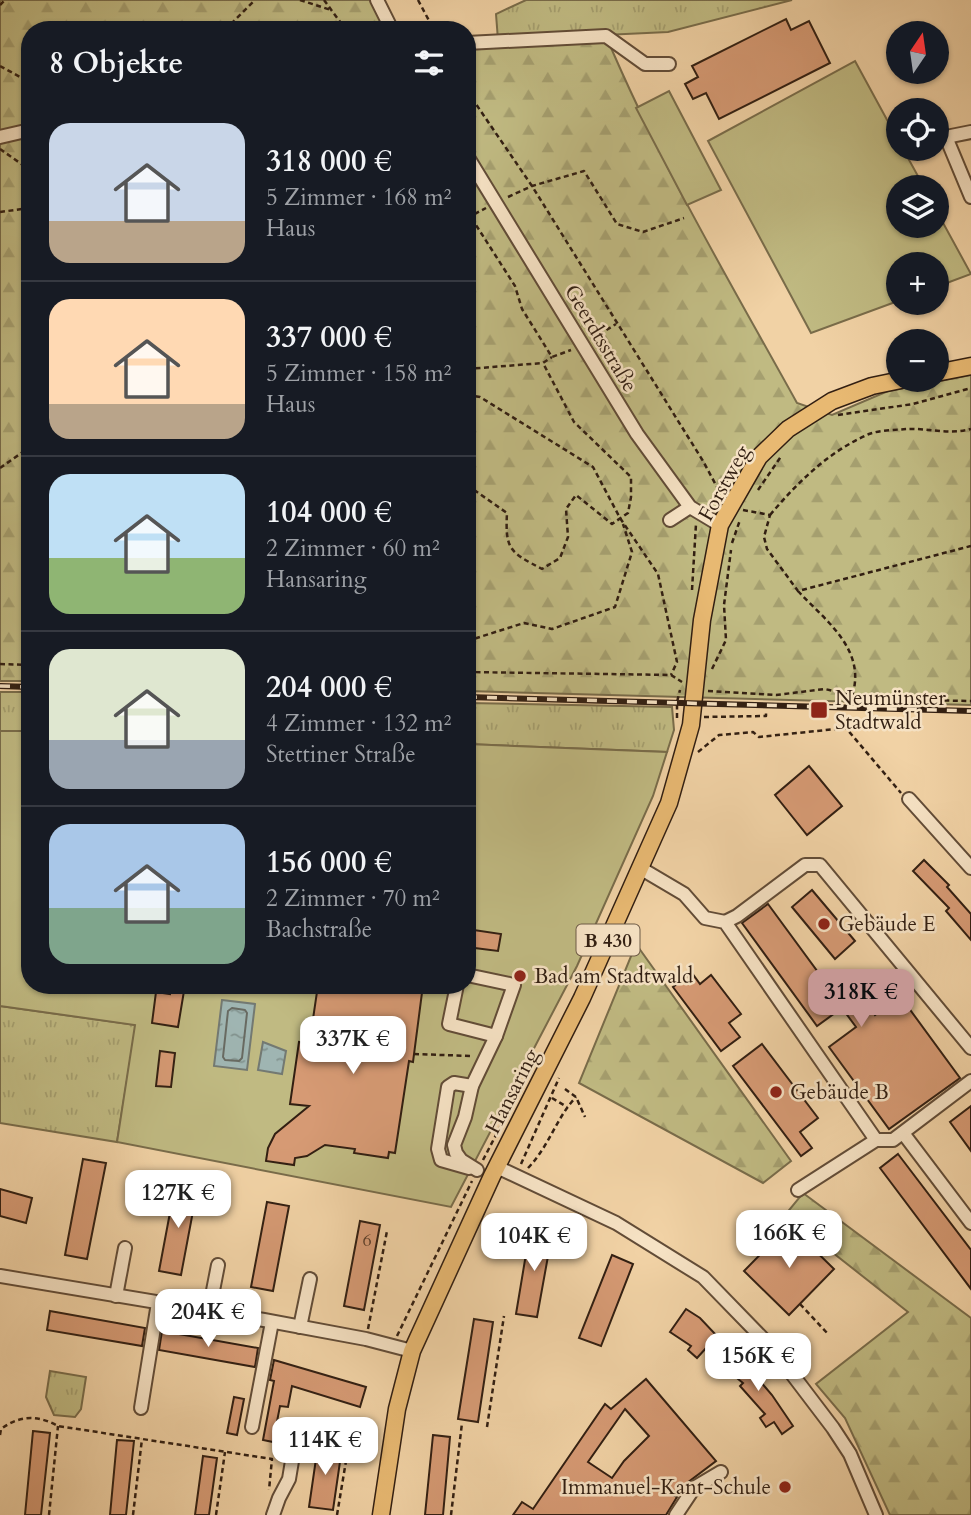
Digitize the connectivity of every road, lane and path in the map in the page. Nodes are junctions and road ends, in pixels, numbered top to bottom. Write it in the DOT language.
graph roads {
  1 [pos="5,0"];
  2 [pos="255,0"];
  3 [pos="300,0"];
  4 [pos="324,0"];
  5 [pos="377,0"];
  6 [pos="418,0"];
  7 [pos="0,5"];
  8 [pos="332,10"];
  9 [pos="234,21"];
  10 [pos="340,21"];
  11 [pos="388,21"];
  12 [pos="429,21"];
  13 [pos="476,43"];
  14 [pos="669,64"];
  15 [pos="0,66"];
  16 [pos="21,77"];
  17 [pos="476,107"];
  18 [pos="21,132"];
  19 [pos="971,132"];
  20 [pos="0,137"];
  21 [pos="0,149"];
  22 [pos="21,164"];
  23 [pos="476,170"];
  24 [pos="532,186"];
  25 [pos="971,197"];
  26 [pos="496,202"];
  27 [pos="21,209"];
  28 [pos="0,212"];
  29 [pos="476,213"];
  30 [pos="684,218"];
  31 [pos="476,228"];
  32 [pos="617,323"];
  33 [pos="583,345"];
  34 [pos="552,357"];
  35 [pos="543,363"];
  36 [pos="971,366"];
  37 [pos="476,368"];
  38 [pos="949,370"];
  39 [pos="886,383"];
  40 [pos="476,396"];
  41 [pos="971,429"];
  42 [pos="21,453"];
  43 [pos="0,468"];
  44 [pos="735,471"];
  45 [pos="718,489"];
  46 [pos="476,491"];
  47 [pos="733,501"];
  48 [pos="695,511"];
  49 [pos="770,515"];
  50 [pos="620,518"];
  51 [pos="670,520"];
  52 [pos="720,525"];
  53 [pos="971,546"];
  54 [pos="798,591"];
  55 [pos="691,596"];
  56 [pos="476,639"];
  57 [pos="0,664"];
  58 [pos="21,665"];
  59 [pos="476,672"];
  60 [pos="671,675"];
  61 [pos="695,690"];
  62 [pos="852,696"];
  63 [pos="971,701"];
  64 [pos="766,711"];
  65 [pos="704,717"];
  66 [pos="680,728"];
  67 [pos="696,753"];
  68 [pos="909,799"];
  69 [pos="640,868"];
  70 [pos="971,868"];
  71 [pos="725,922"];
  72 [pos="476,977"];
  73 [pos="455,994"];
  74 [pos="496,1036"];
  75 [pos="971,1048"];
  76 [pos="414,1054"];
  77 [pos="486,1056"];
  78 [pos="472,1086"];
  79 [pos="969,1087"];
  80 [pos="565,1090"];
  81 [pos="550,1097"];
  82 [pos="576,1097"];
  83 [pos="567,1107"];
  84 [pos="509,1109"];
  85 [pos="584,1116"];
  86 [pos="904,1133"];
  87 [pos="876,1140"];
  88 [pos="489,1171"];
  89 [pos="519,1178"];
  90 [pos="798,1189"];
  91 [pos="971,1223"];
  92 [pos="387,1231"];
  93 [pos="125,1248"];
  94 [pos="218,1265"];
  95 [pos="0,1276"];
  96 [pos="310,1279"];
  97 [pos="116,1296"];
  98 [pos="158,1303"];
  99 [pos="800,1304"];
  100 [pos="209,1311"];
  101 [pos="504,1316"];
  102 [pos="272,1322"];
  103 [pos="300,1327"];
  104 [pos="829,1335"];
  105 [pos="366,1339"];
  106 [pos="394,1345"];
  107 [pos="412,1351"];
  108 [pos="141,1408"];
  109 [pos="462,1423"];
  110 [pos="298,1425"];
  111 [pos="58,1426"];
  112 [pos="252,1427"];
  113 [pos="487,1427"];
  114 [pos="0,1436"];
  115 [pos="142,1439"];
  116 [pos="348,1449"];
  117 [pos="225,1452"];
  118 [pos="721,1472"];
  119 [pos="273,1514"];
  120 [pos="49,1515"];
  121 [pos="133,1515"];
  122 [pos="216,1515"];
  123 [pos="337,1515"];
  124 [pos="381,1515"];
  125 [pos="451,1515"];
  126 [pos="676,1515"];
  127 [pos="876,1515"];
  1 -- 7 [label="path"];
  2 -- 9 [label="path"];
  3 -- 8 [label="path"];
  4 -- 8 [label="path"];
  5 -- 11 [label="street"];
  6 -- 12 [label="path"];
  8 -- 10 [label="path"];
  13 -- 14 [label="street"];
  15 -- 16 [label="path"];
  17 -- 24 [label="path"];
  18 -- 20 [label="street"];
  19 -- 25 [label="street"];
  21 -- 22 [label="path"];
  23 -- 26 [label="street, Geerdtsstraße"];
  24 -- 26 [label="path"];
  24 -- 30 [label="path"];
  24 -- 32 [label="path"];
  26 -- 29 [label="path"];
  26 -- 33 [label="street, Geerdtsstraße"];
  27 -- 28 [label="path"];
  31 -- 34 [label="path"];
  32 -- 33 [label="path"];
  32 -- 45 [label="path"];
  33 -- 34 [label="path"];
  33 -- 48 [label="street, Geerdtsstraße"];
  34 -- 35 [label="path"];
  35 -- 37 [label="path"];
  35 -- 50 [label="path"];
  36 -- 38 [label="main road"];
  39 -- 47 [label="main road, Forstweg / B 430"];
  40 -- 50 [label="path"];
  41 -- 49 [label="path"];
  42 -- 43 [label="path"];
  44 -- 45 [label="path"];
  45 -- 47 [label="path"];
  45 -- 48 [label="path"];
  46 -- 50 [label="path"];
  47 -- 49 [label="path"];
  47 -- 52 [label="main road, Forstweg / B 430"];
  48 -- 51 [label="street"];
  48 -- 52 [label="street, Geerdtsstraße"];
  48 -- 55 [label="path"];
  49 -- 54 [label="path"];
  50 -- 56 [label="path"];
  50 -- 60 [label="path"];
  52 -- 61 [label="main road, Forstweg / B 430"];
  53 -- 54 [label="path"];
  54 -- 62 [label="path"];
  57 -- 58 [label="path"];
  59 -- 60 [label="path"];
  60 -- 66 [label="path"];
  61 -- 62 [label="path"];
  61 -- 69 [label="main road, Hansaring / B 430"];
  62 -- 63 [label="path"];
  64 -- 65 [label="path"];
  67 -- 68 [label="path"];
  68 -- 70 [label="street"];
  69 -- 71 [label="street"];
  69 -- 88 [label="main road, Hansaring / B 430"];
  71 -- 75 [label="street"];
  71 -- 87 [label="street"];
  72 -- 74 [label="street"];
  73 -- 74 [label="street"];
  74 -- 77 [label="street"];
  76 -- 77 [label="path"];
  77 -- 78 [label="street"];
  78 -- 88 [label="street"];
  78 -- 88 [label="street"];
  79 -- 86 [label="street"];
  80 -- 82 [label="path"];
  81 -- 83 [label="path"];
  82 -- 83 [label="path"];
  82 -- 85 [label="path"];
  83 -- 89 [label="path"];
  84 -- 88 [label="path"];
  86 -- 87 [label="street"];
  86 -- 91 [label="street"];
  87 -- 90 [label="street"];
  88 -- 89 [label="street"];
  88 -- 106 [label="path"];
  88 -- 107 [label="main road, Hansaring / B 430"];
  89 -- 127 [label="street"];
  92 -- 105 [label="path"];
  93 -- 97 [label="street"];
  94 -- 100 [label="street"];
  95 -- 97 [label="street"];
  96 -- 103 [label="street"];
  97 -- 98 [label="street"];
  98 -- 100 [label="street"];
  98 -- 108 [label="street"];
  99 -- 104 [label="path"];
  100 -- 102 [label="street"];
  101 -- 113 [label="path"];
  102 -- 103 [label="street"];
  102 -- 112 [label="street"];
  103 -- 105 [label="street"];
  105 -- 106 [label="street"];
  106 -- 107 [label="street"];
  107 -- 124 [label="main road, Hansaring / B 430"];
  109 -- 125 [label="path"];
  110 -- 119 [label="street"];
  111 -- 114 [label="path"];
  111 -- 115 [label="path"];
  111 -- 120 [label="path"];
  115 -- 117 [label="path"];
  115 -- 121 [label="path"];
  116 -- 123 [label="path"];
  117 -- 119 [label="path"];
  117 -- 122 [label="path"];
  118 -- 126 [label="street"];
}
